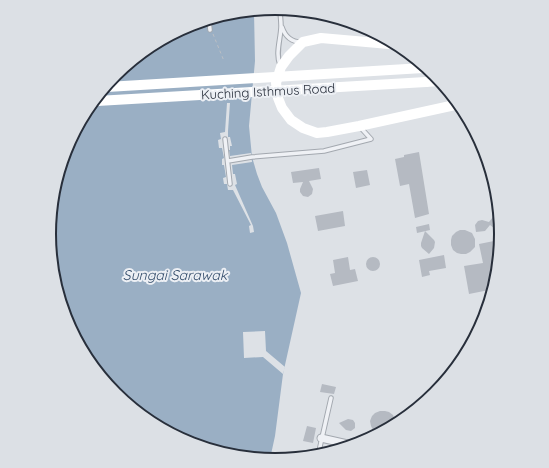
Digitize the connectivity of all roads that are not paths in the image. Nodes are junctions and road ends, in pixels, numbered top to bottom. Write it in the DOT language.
graph roads {
  1 [pos="280,15"];
  2 [pos="209,25"];
  3 [pos="281,26"];
  4 [pos="210,30"];
  5 [pos="303,42"];
  6 [pos="383,43"];
  7 [pos="281,67"];
  8 [pos="418,68"];
  9 [pos="431,82"];
  10 [pos="114,86"];
  11 [pos="101,101"];
  12 [pos="452,106"];
  13 [pos="359,126"];
  14 [pos="225,139"];
  15 [pos="228,161"];
  16 [pos="230,184"];
  17 [pos="331,398"];
  18 [pos="322,438"];
  19 [pos="341,442"];
  20 [pos="320,448"];
  1 -- 3 [label="lane"];
  2 -- 4 [label="lane"];
  3 -- 5 [label="lane"];
  3 -- 7 [label="lane"];
  5 -- 6 [label="main road"];
  5 -- 7 [label="main road"];
  7 -- 13 [label="main road"];
  8 -- 10 [label="main road, Kuching Isthmus Road, bridge"];
  9 -- 11 [label="main road, Kuching Isthmus Road, bridge"];
  12 -- 13 [label="main road"];
  13 -- 15 [label="lane"];
  14 -- 15 [label="lane"];
  15 -- 16 [label="lane"];
  17 -- 18 [label="lane"];
  18 -- 19 [label="street"];
  18 -- 20 [label="lane"];
}
